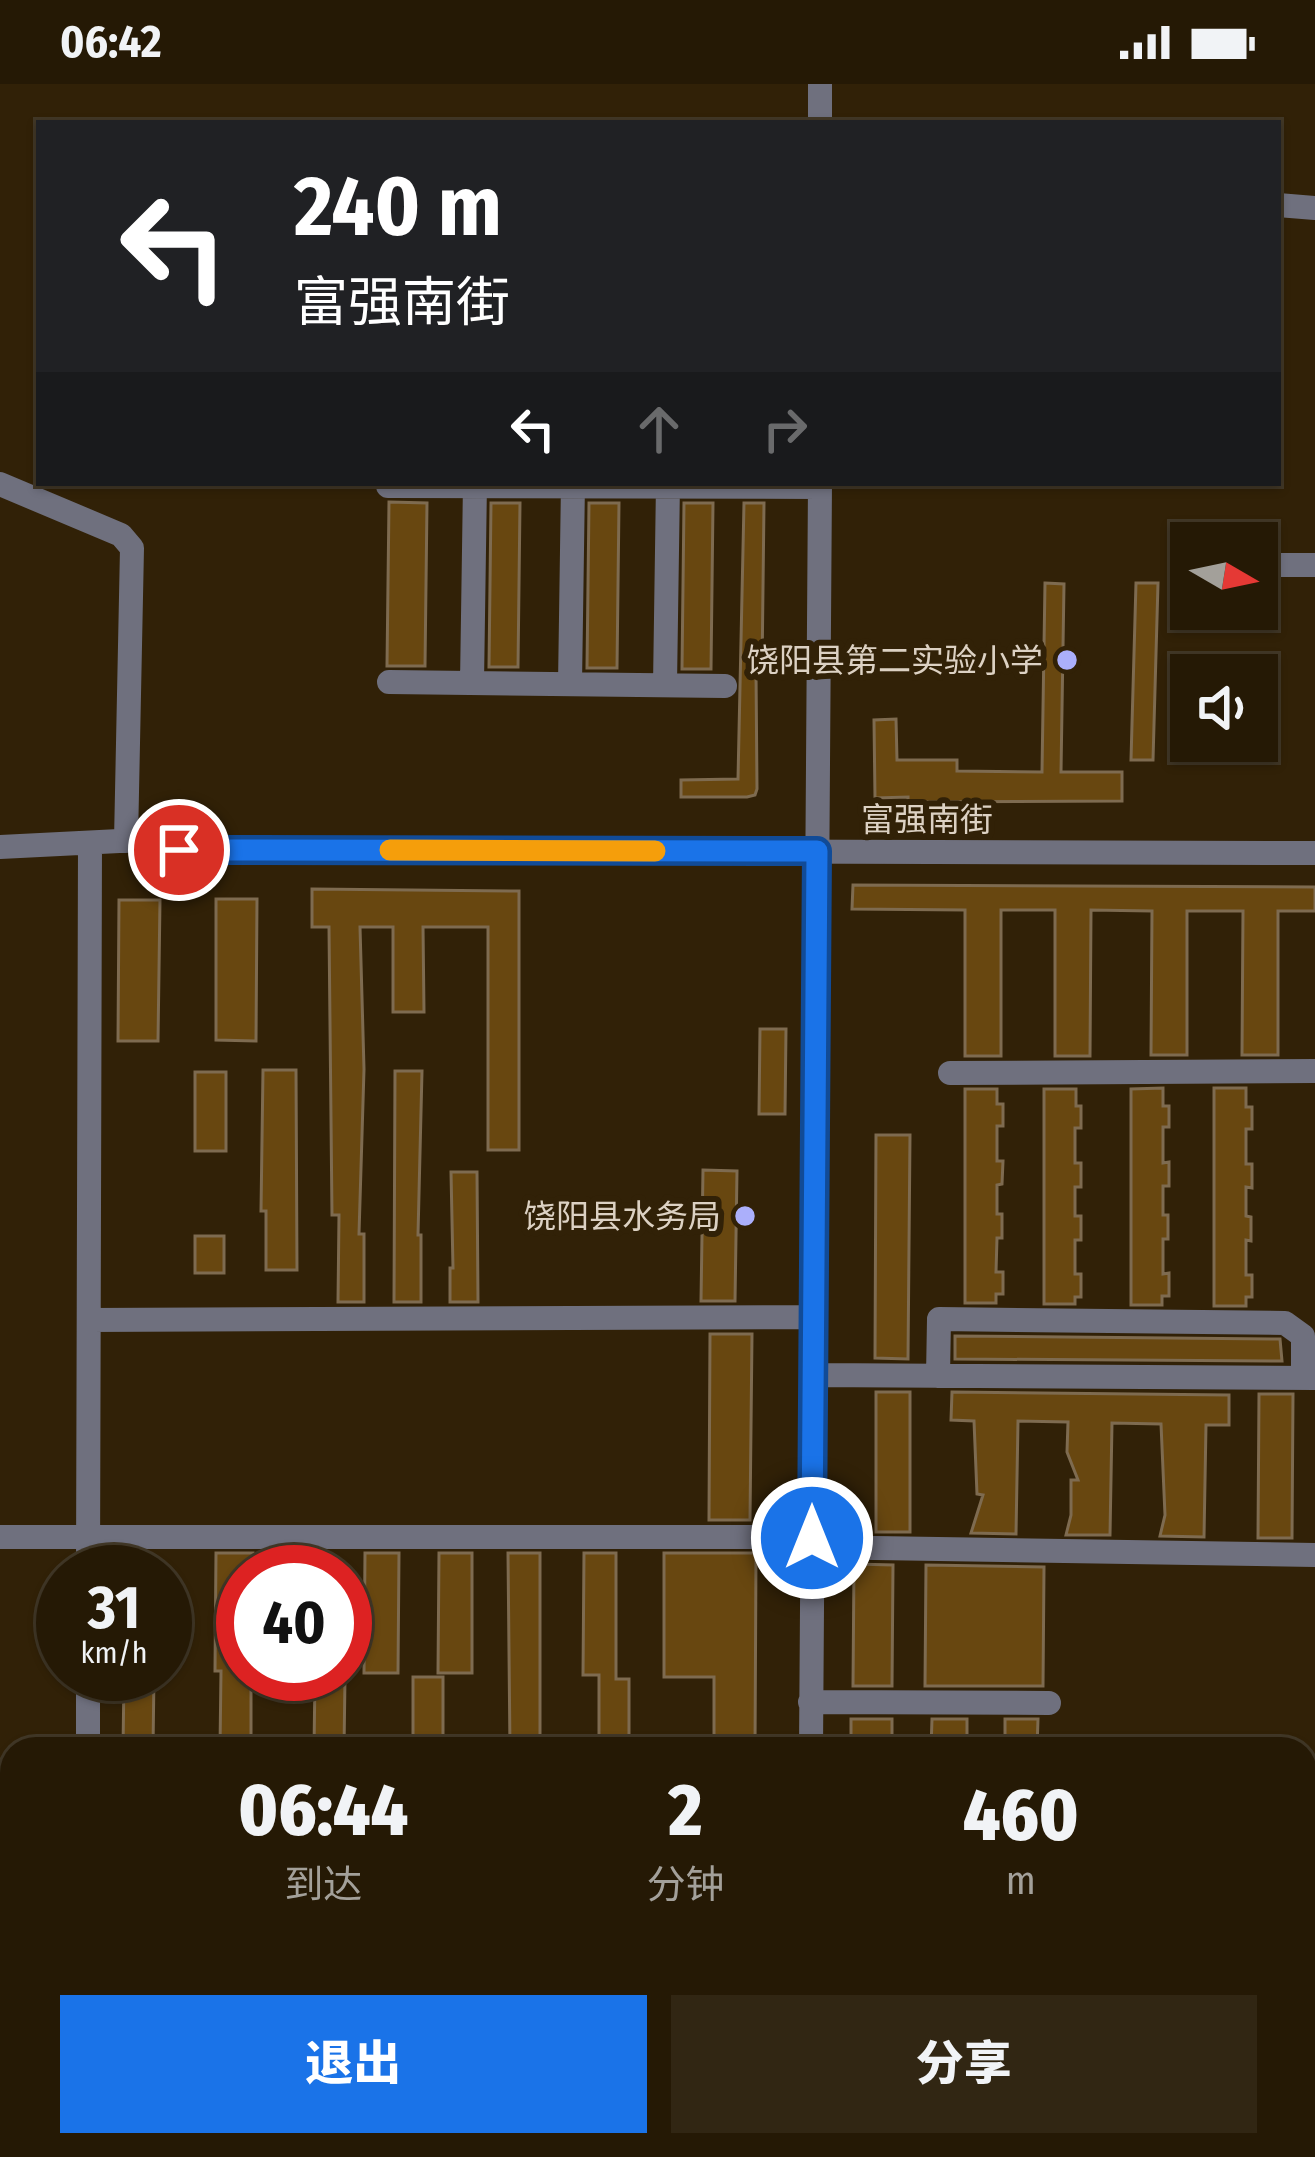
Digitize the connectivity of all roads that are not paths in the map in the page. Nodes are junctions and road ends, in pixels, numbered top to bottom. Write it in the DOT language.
graph roads {
  1 [pos="820,84"];
  2 [pos="820,120"];
  3 [pos="1281,205"];
  4 [pos="1315,208"];
  5 [pos="0,484"];
  6 [pos="475,486"];
  7 [pos="573,486"];
  8 [pos="668,486"];
  9 [pos="820,486"];
  10 [pos="1278,565"];
  11 [pos="1315,566"];
  12 [pos="389,682"];
  13 [pos="472,683"];
  14 [pos="570,684"];
  15 [pos="665,686"];
  16 [pos="725,686"];
  17 [pos="126,841"];
  18 [pos="90,843"];
  19 [pos="0,847"];
  20 [pos="817,851"];
  21 [pos="1315,853"];
  22 [pos="1315,1072"];
  23 [pos="950,1073"];
  24 [pos="813,1317"];
  25 [pos="88,1320"];
  26 [pos="813,1375"];
  27 [pos="938,1376"];
  28 [pos="1309,1378"];
  29 [pos="0,1537"];
  30 [pos="88,1537"];
  31 [pos="811,1542"];
  32 [pos="88,1545"];
  33 [pos="1315,1556"];
  34 [pos="88,1701"];
  35 [pos="811,1702"];
  36 [pos="1049,1703"];
  37 [pos="88,1737"];
  38 [pos="811,1737"];
  1 -- 2 [label="street"];
  3 -- 4 [label="street"];
  5 -- 17 [label="street"];
  6 -- 13 [label="street"];
  7 -- 14 [label="street"];
  8 -- 15 [label="street"];
  9 -- 20 [label="street"];
  10 -- 11 [label="street"];
  12 -- 13 [label="street"];
  13 -- 14 [label="street"];
  14 -- 15 [label="street"];
  15 -- 16 [label="street"];
  17 -- 18 [label="street, 富强南街"];
  17 -- 20 [label="street, 富强南街"];
  18 -- 19 [label="street, 富强南街"];
  18 -- 25 [label="street"];
  20 -- 21 [label="street, 富强南街"];
  20 -- 24 [label="street"];
  22 -- 23 [label="street"];
  24 -- 25 [label="street"];
  24 -- 26 [label="street"];
  25 -- 30 [label="street"];
  26 -- 27 [label="street"];
  26 -- 31 [label="street"];
  27 -- 28 [label="street"];
  27 -- 28 [label="street"];
  29 -- 30 [label="street"];
  30 -- 31 [label="street"];
  30 -- 32 [label="street"];
  31 -- 33 [label="street"];
  31 -- 35 [label="street"];
  34 -- 37 [label="street"];
  35 -- 36 [label="street"];
  35 -- 38 [label="street"];
}
